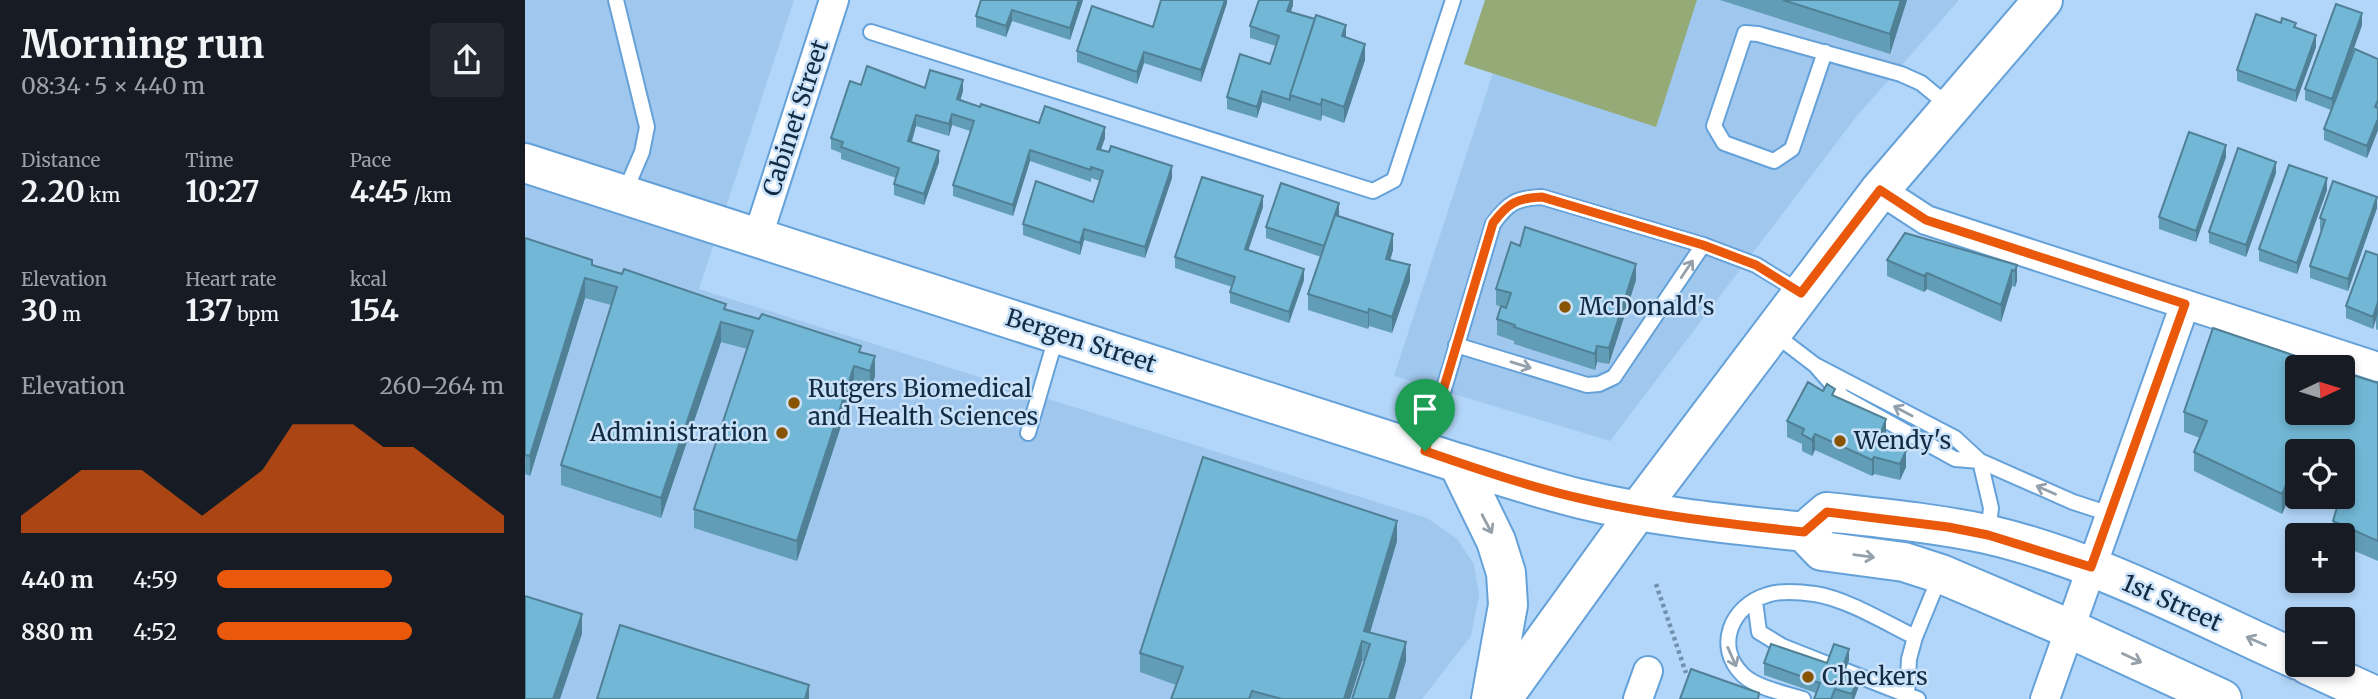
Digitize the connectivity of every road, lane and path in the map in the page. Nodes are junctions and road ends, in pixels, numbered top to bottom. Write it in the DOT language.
graph roads {
  1 [pos="616,0"];
  2 [pos="834,0"];
  3 [pos="1453,0"];
  4 [pos="2043,0"];
  5 [pos="871,32"];
  6 [pos="1825,52"];
  7 [pos="1950,107"];
  8 [pos="525,163"];
  9 [pos="1880,190"];
  10 [pos="623,195"];
  11 [pos="758,236"];
  12 [pos="1703,245"];
  13 [pos="1801,293"];
  14 [pos="2185,304"];
  15 [pos="1057,333"];
  16 [pos="1773,333"];
  17 [pos="1456,345"];
  18 [pos="2378,367"];
  19 [pos="1028,433"];
  20 [pos="1441,457"];
  21 [pos="1980,461"];
  22 [pos="1639,509"];
  23 [pos="2110,514"];
  24 [pos="1804,532"];
  25 [pos="1988,535"];
  26 [pos="2091,567"];
  27 [pos="1941,574"];
  28 [pos="1656,584"];
  29 [pos="1755,601"];
  30 [pos="2070,629"];
  31 [pos="1915,637"];
  32 [pos="2285,654"];
  33 [pos="1830,665"];
  34 [pos="1648,671"];
  35 [pos="1846,671"];
  36 [pos="1686,673"];
  37 [pos="2334,677"];
  38 [pos="1505,695"];
  39 [pos="2378,697"];
  40 [pos="1910,698"];
  41 [pos="1638,699"];
  42 [pos="1803,699"];
  43 [pos="2045,699"];
  44 [pos="2222,699"];
  1 -- 10 [label="lane"];
  2 -- 11 [label="street, Cabinet Street"];
  3 -- 5 [label="lane"];
  4 -- 7 [label="main road"];
  6 -- 6 [label="lane"];
  6 -- 7 [label="lane"];
  7 -- 9 [label="main road"];
  8 -- 10 [label="main road, Bergen Street"];
  9 -- 13 [label="main road"];
  9 -- 14 [label="street"];
  10 -- 11 [label="main road, Bergen Street"];
  11 -- 15 [label="main road, Bergen Street"];
  12 -- 13 [label="lane"];
  17 -- 12 [label="lane, one-way"];
  12 -- 17 [label="lane"];
  13 -- 16 [label="main road"];
  14 -- 18 [label="street"];
  14 -- 23 [label="street"];
  15 -- 19 [label="lane"];
  15 -- 20 [label="main road, Bergen Street"];
  21 -- 16 [label="lane, one-way"];
  16 -- 22 [label="main road"];
  17 -- 20 [label="lane"];
  20 -- 22 [label="main road, Bergen Street"];
  20 -- 38 [label="main road, one-way"];
  23 -- 21 [label="lane, one-way"];
  21 -- 25 [label="lane"];
  22 -- 24 [label="main road"];
  22 -- 38 [label="main road"];
  23 -- 26 [label="street"];
  24 -- 25 [label="main road, 1st Street"];
  24 -- 27 [label="main road, one-way"];
  25 -- 26 [label="main road, 1st Street"];
  26 -- 30 [label="street"];
  32 -- 26 [label="main road, 1st Street, one-way"];
  27 -- 30 [label="main road"];
  27 -- 31 [label="lane"];
  28 -- 36 [label="path"];
  29 -- 31 [label="lane"];
  29 -- 33 [label="lane"];
  29 -- 42 [label="lane, one-way"];
  30 -- 43 [label="street"];
  30 -- 44 [label="main road, one-way"];
  31 -- 40 [label="lane"];
  34 -- 41 [label="street"];
  35 -- 40 [label="lane"];
  37 -- 39 [label="main road"];
}
